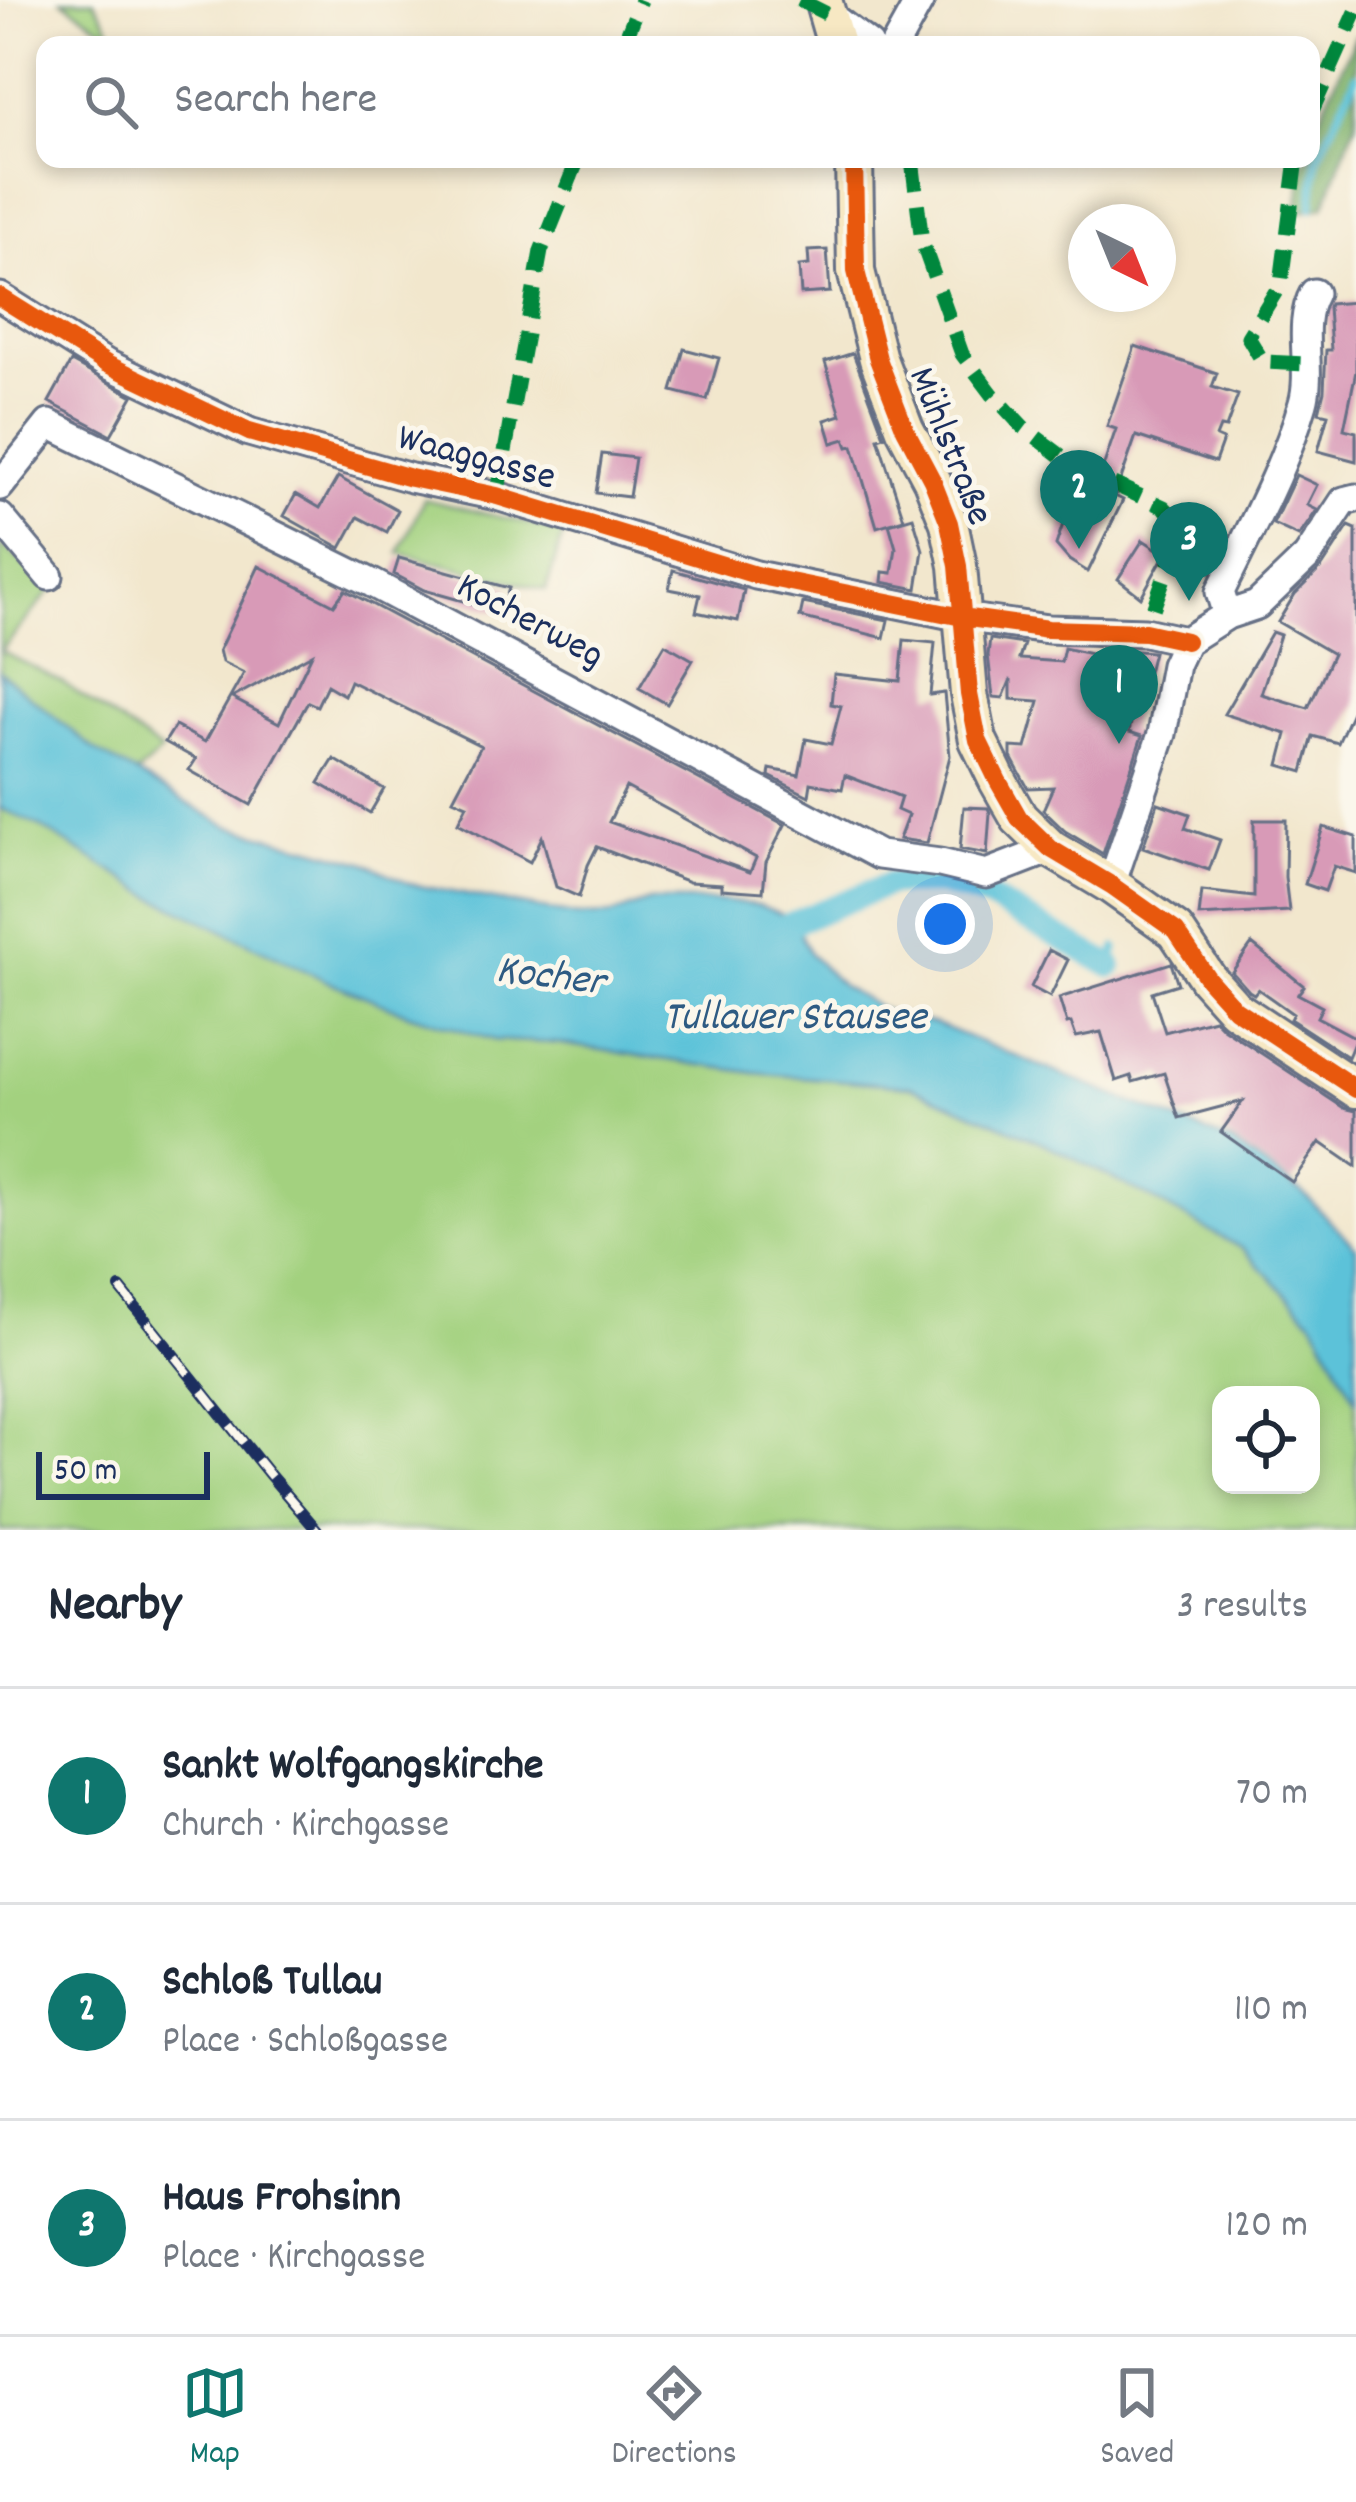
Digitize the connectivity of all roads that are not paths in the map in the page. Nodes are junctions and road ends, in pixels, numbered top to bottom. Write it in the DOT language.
graph roads {
  1 [pos="920,0"];
  2 [pos="900,36"];
  3 [pos="854,168"];
  4 [pos="1314,293"];
  5 [pos="0,297"];
  6 [pos="0,486"];
  7 [pos="1356,498"];
  8 [pos="0,517"];
  9 [pos="49,576"];
  10 [pos="1227,615"];
  11 [pos="962,617"];
  12 [pos="1186,640"];
  13 [pos="1051,849"];
  14 [pos="1111,885"];
  15 [pos="1356,1089"];
  1 -- 2 [label="street"];
  3 -- 11 [label="street, Mühlstraße"];
  4 -- 10 [label="street"];
  5 -- 11 [label="street, Waaggasse"];
  6 -- 13 [label="street, Kocherweg"];
  7 -- 10 [label="street"];
  8 -- 9 [label="street"];
  10 -- 12 [label="street"];
  11 -- 12 [label="street, Waaggasse"];
  11 -- 13 [label="street, Mühlstraße"];
  12 -- 14 [label="street"];
  13 -- 14 [label="street, Mühlstraße"];
  14 -- 15 [label="street, Mühlstraße"];
}
